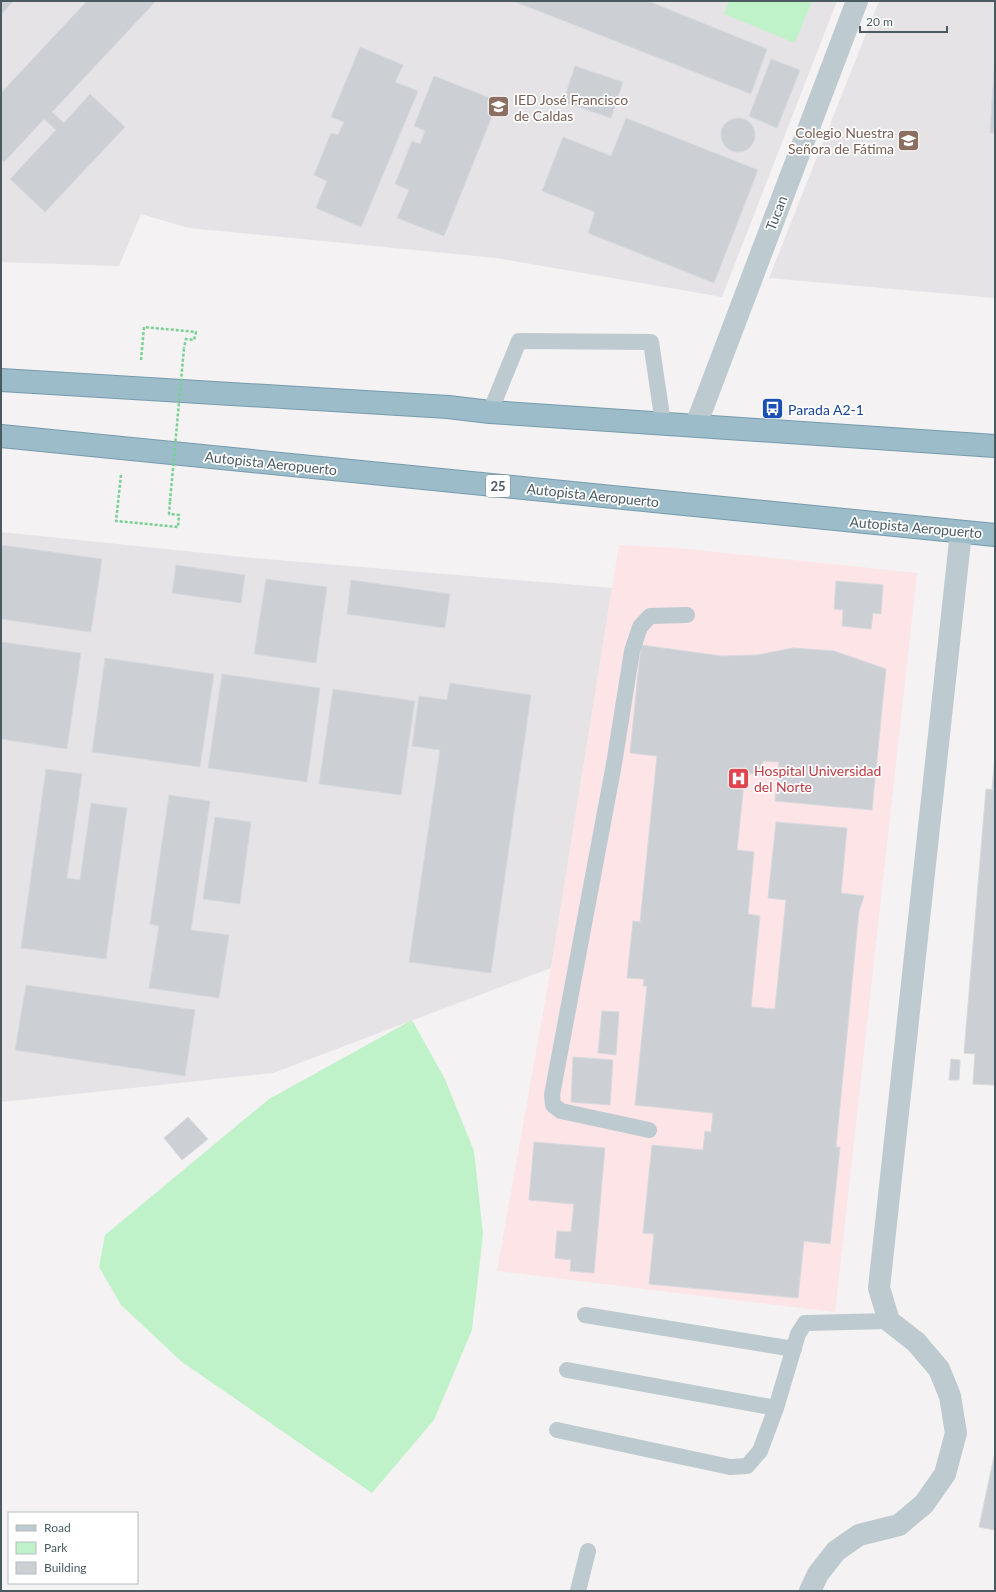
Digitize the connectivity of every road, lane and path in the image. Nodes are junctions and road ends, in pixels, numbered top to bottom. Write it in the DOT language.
graph roads {
  1 [pos="857,1"];
  2 [pos="141,360"];
  3 [pos="1,380"];
  4 [pos="490,412"];
  5 [pos="663,423"];
  6 [pos="696,425"];
  7 [pos="1,436"];
  8 [pos="995,446"];
  9 [pos="121,472"];
  10 [pos="961,532"];
  11 [pos="995,535"];
  12 [pos="687,615"];
  13 [pos="649,1130"];
  14 [pos="585,1315"];
  15 [pos="889,1321"];
  16 [pos="794,1349"];
  17 [pos="566,1370"];
  18 [pos="776,1408"];
  19 [pos="557,1430"];
  20 [pos="588,1551"];
  21 [pos="578,1591"];
  22 [pos="810,1591"];
  1 -- 6 [label="street, Tucan"];
  2 -- 9 [label="path, bridge"];
  3 -- 4 [label="highway"];
  4 -- 5 [label="highway"];
  4 -- 5 [label="lane"];
  5 -- 6 [label="highway"];
  6 -- 8 [label="highway"];
  7 -- 10 [label="highway, Autopista Aeropuerto / 25"];
  10 -- 11 [label="highway, Autopista Aeropuerto / 25"];
  10 -- 15 [label="street"];
  12 -- 13 [label="lane"];
  14 -- 16 [label="lane"];
  15 -- 16 [label="lane"];
  15 -- 22 [label="street"];
  16 -- 18 [label="lane"];
  17 -- 18 [label="lane"];
  18 -- 19 [label="lane"];
  20 -- 21 [label="lane"];
}
